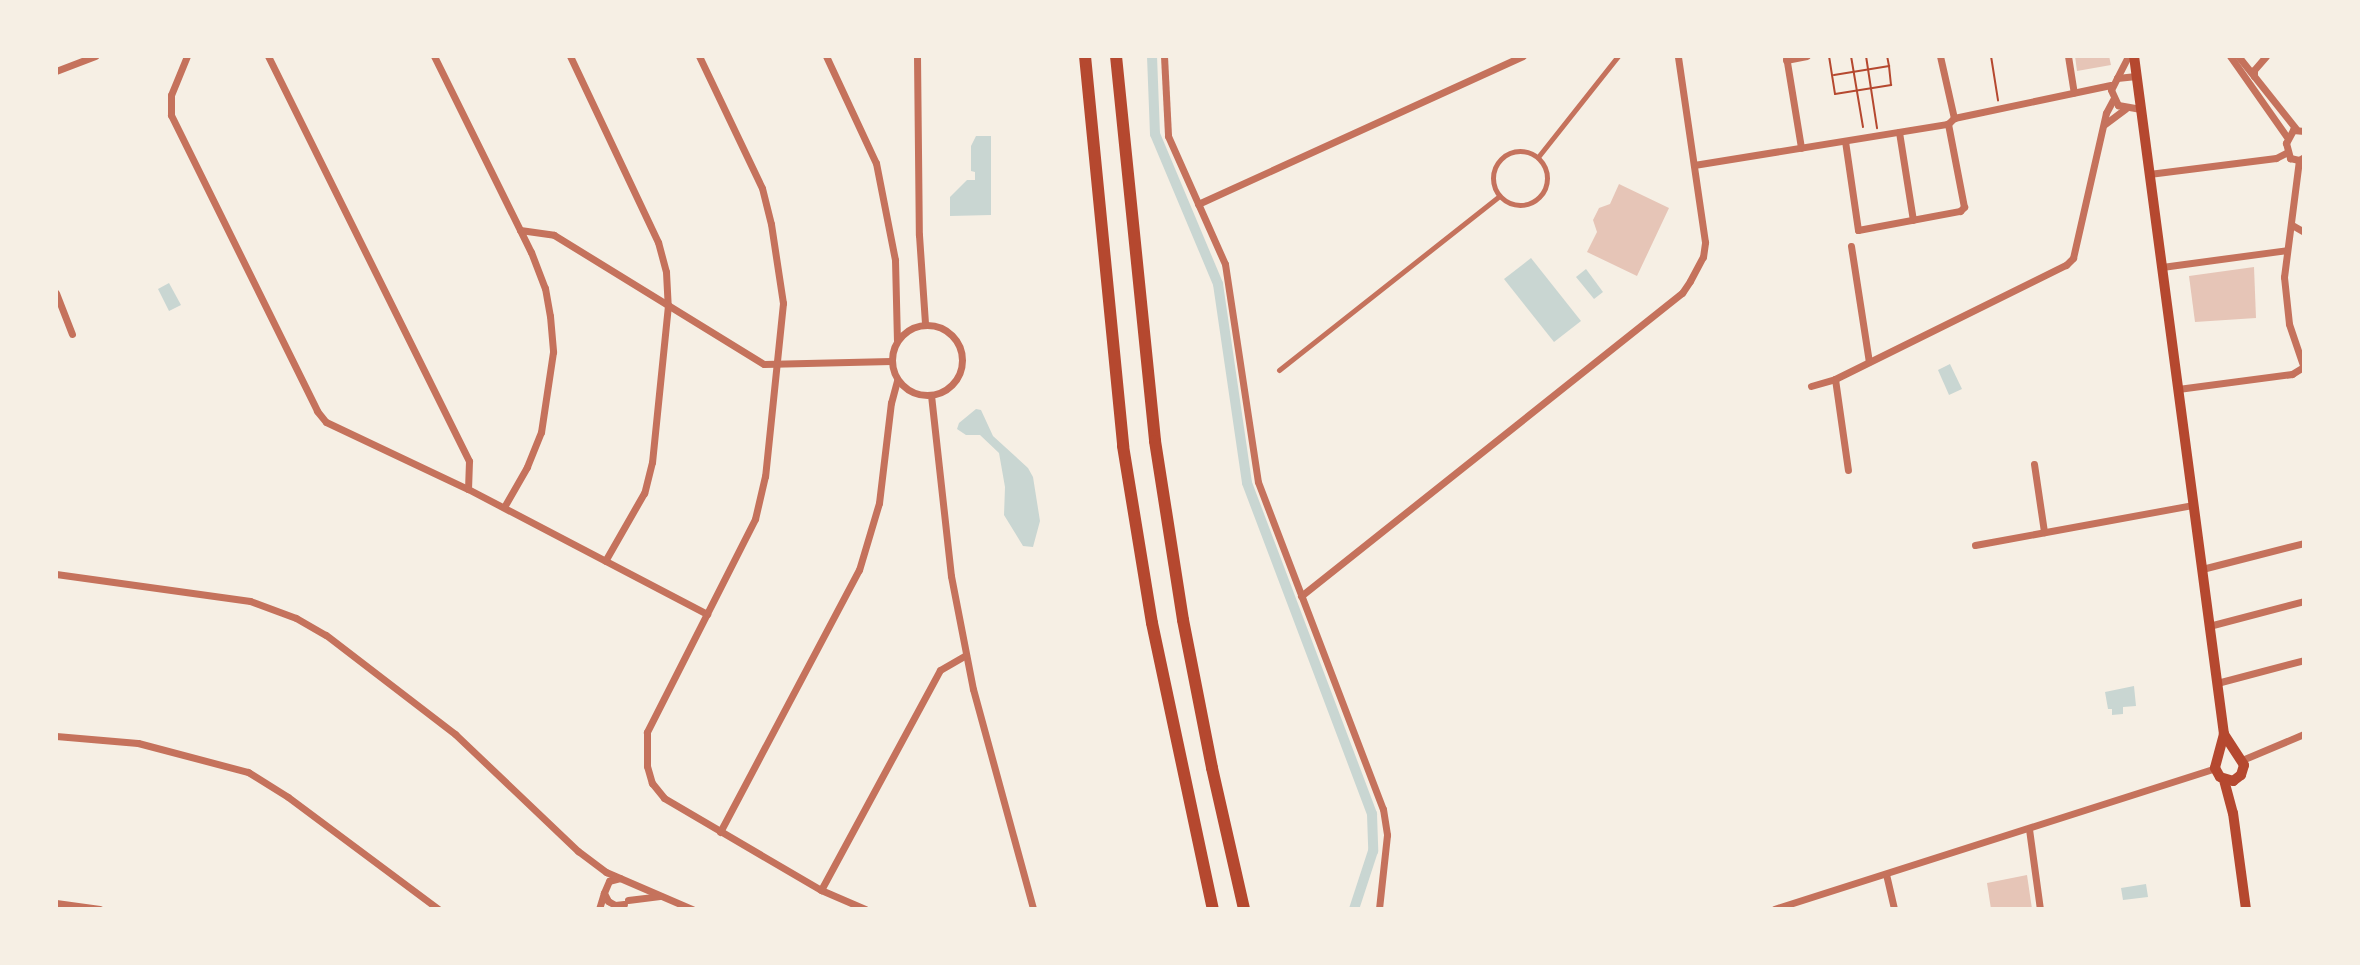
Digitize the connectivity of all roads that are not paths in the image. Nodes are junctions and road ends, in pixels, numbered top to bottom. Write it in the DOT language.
graph roads {
  1 [pos="94,56"];
  2 [pos="187,56"];
  3 [pos="268,56"];
  4 [pos="434,56"];
  5 [pos="570,56"];
  6 [pos="699,56"];
  7 [pos="826,56"];
  8 [pos="917,56"];
  9 [pos="1085,56"];
  10 [pos="1116,56"];
  11 [pos="1164,56"];
  12 [pos="1523,56"];
  13 [pos="1618,56"];
  14 [pos="1678,56"];
  15 [pos="1807,56"];
  16 [pos="1940,56"];
  17 [pos="2068,56"];
  18 [pos="2128,56"];
  19 [pos="2134,56"];
  20 [pos="2230,56"];
  21 [pos="2238,56"];
  22 [pos="2266,56"];
  23 [pos="1786,58"];
  24 [pos="56,71"];
  25 [pos="2136,76"];
  26 [pos="2254,77"];
  27 [pos="2117,78"];
  28 [pos="2111,85"];
  29 [pos="2074,93"];
  30 [pos="2113,100"];
  31 [pos="2126,108"];
  32 [pos="2141,109"];
  33 [pos="2304,120"];
  34 [pos="1951,121"];
  35 [pos="2105,125"];
  36 [pos="2299,130"];
  37 [pos="1899,132"];
  38 [pos="2287,137"];
  39 [pos="1844,141"];
  40 [pos="1801,148"];
  41 [pos="2288,152"];
  42 [pos="1538,157"];
  43 [pos="2302,159"];
  44 [pos="1694,165"];
  45 [pos="2149,174"];
  46 [pos="1499,196"];
  47 [pos="1198,204"];
  48 [pos="1913,220"];
  49 [pos="2292,225"];
  50 [pos="520,230"];
  51 [pos="2304,232"];
  52 [pos="1851,246"];
  53 [pos="2287,250"];
  54 [pos="2162,267"];
  55 [pos="56,293"];
  56 [pos="668,305"];
  57 [pos="925,324"];
  58 [pos="72,334"];
  59 [pos="897,340"];
  60 [pos="2296,351"];
  61 [pos="2304,358"];
  62 [pos="891,361"];
  63 [pos="1869,362"];
  64 [pos="778,364"];
  65 [pos="2304,368"];
  66 [pos="1279,370"];
  67 [pos="1835,379"];
  68 [pos="897,380"];
  69 [pos="1811,386"];
  70 [pos="2178,388"];
  71 [pos="931,396"];
  72 [pos="2034,464"];
  73 [pos="1848,470"];
  74 [pos="468,489"];
  75 [pos="2193,505"];
  76 [pos="504,507"];
  77 [pos="2044,532"];
  78 [pos="2304,543"];
  79 [pos="1975,545"];
  80 [pos="605,561"];
  81 [pos="2202,569"];
  82 [pos="56,574"];
  83 [pos="1301,596"];
  84 [pos="2304,601"];
  85 [pos="707,614"];
  86 [pos="2209,626"];
  87 [pos="966,655"];
  88 [pos="2304,660"];
  89 [pos="2217,683"];
  90 [pos="2224,734"];
  91 [pos="2304,734"];
  92 [pos="56,736"];
  93 [pos="2239,757"];
  94 [pos="2217,763"];
  95 [pos="2237,779"];
  96 [pos="2224,780"];
  97 [pos="2233,813"];
  98 [pos="2029,828"];
  99 [pos="720,832"];
  100 [pos="1886,874"];
  101 [pos="624,880"];
  102 [pos="821,890"];
  103 [pos="604,893"];
  104 [pos="661,895"];
  105 [pos="56,903"];
  106 [pos="623,904"];
  107 [pos="100,909"];
  108 [pos="438,909"];
  109 [pos="599,909"];
  110 [pos="691,909"];
  111 [pos="865,909"];
  112 [pos="1033,909"];
  113 [pos="1213,909"];
  114 [pos="1244,909"];
  115 [pos="1379,909"];
  116 [pos="1773,909"];
  117 [pos="1894,909"];
  118 [pos="2040,909"];
  119 [pos="2246,909"];
  1 -- 24 [label="street"];
  2 -- 74 [label="street"];
  3 -- 74 [label="street"];
  4 -- 50 [label="street"];
  5 -- 56 [label="street"];
  6 -- 64 [label="street"];
  7 -- 59 [label="street"];
  8 -- 57 [label="street"];
  9 -- 113 [label="highway"];
  10 -- 114 [label="highway"];
  11 -- 47 [label="street"];
  12 -- 47 [label="street"];
  13 -- 42 [label="street"];
  14 -- 44 [label="street"];
  15 -- 23 [label="street"];
  16 -- 34 [label="street"];
  17 -- 29 [label="street"];
  18 -- 27 [label="street"];
  19 -- 25 [label="highway"];
  20 -- 38 [label="street"];
  21 -- 26 [label="street"];
  22 -- 26 [label="street"];
  23 -- 40 [label="street"];
  25 -- 27 [label="street"];
  25 -- 32 [label="highway"];
  26 -- 36 [label="street"];
  27 -- 28 [label="street"];
  28 -- 29 [label="street"];
  28 -- 30 [label="street"];
  29 -- 34 [label="street"];
  30 -- 31 [label="street"];
  30 -- 35 [label="street"];
  31 -- 32 [label="street"];
  31 -- 35 [label="street"];
  32 -- 45 [label="highway"];
  33 -- 36 [label="street"];
  34 -- 37 [label="street"];
  34 -- 48 [label="street"];
  35 -- 63 [label="street"];
  36 -- 38 [label="street"];
  37 -- 39 [label="street"];
  37 -- 48 [label="street"];
  38 -- 41 [label="street"];
  39 -- 40 [label="street"];
  39 -- 48 [label="street"];
  40 -- 44 [label="street"];
  41 -- 43 [label="street"];
  41 -- 45 [label="street"];
  42 -- 46 [label="street"];
  42 -- 46 [label="street"];
  43 -- 49 [label="street"];
  44 -- 83 [label="street"];
  45 -- 54 [label="highway"];
  46 -- 66 [label="street"];
  47 -- 83 [label="street"];
  49 -- 51 [label="street"];
  49 -- 53 [label="street"];
  50 -- 56 [label="street"];
  50 -- 76 [label="street"];
  52 -- 63 [label="street"];
  53 -- 54 [label="street"];
  53 -- 60 [label="street"];
  54 -- 70 [label="highway"];
  55 -- 58 [label="street"];
  56 -- 64 [label="street"];
  56 -- 80 [label="street"];
  57 -- 59 [label="street"];
  57 -- 71 [label="street"];
  59 -- 62 [label="street"];
  60 -- 61 [label="street"];
  60 -- 65 [label="street"];
  62 -- 64 [label="street"];
  62 -- 68 [label="street"];
  63 -- 67 [label="street"];
  64 -- 85 [label="street"];
  65 -- 70 [label="street"];
  67 -- 69 [label="street"];
  67 -- 73 [label="street"];
  68 -- 71 [label="street"];
  68 -- 99 [label="street"];
  70 -- 75 [label="highway"];
  71 -- 87 [label="street"];
  72 -- 77 [label="street"];
  74 -- 76 [label="street"];
  75 -- 77 [label="street"];
  75 -- 81 [label="highway"];
  76 -- 80 [label="street"];
  77 -- 79 [label="street"];
  78 -- 81 [label="street"];
  80 -- 85 [label="street"];
  81 -- 86 [label="highway"];
  82 -- 101 [label="street"];
  83 -- 115 [label="street"];
  84 -- 86 [label="street"];
  85 -- 99 [label="street"];
  86 -- 89 [label="highway"];
  87 -- 102 [label="street"];
  87 -- 112 [label="street"];
  88 -- 89 [label="street"];
  89 -- 90 [label="highway"];
  90 -- 93 [label="highway"];
  90 -- 94 [label="highway"];
  91 -- 93 [label="street"];
  92 -- 108 [label="street"];
  93 -- 94 [label="highway"];
  93 -- 95 [label="highway"];
  94 -- 96 [label="highway"];
  94 -- 98 [label="street"];
  95 -- 96 [label="highway"];
  95 -- 97 [label="highway"];
  96 -- 97 [label="highway"];
  97 -- 119 [label="highway"];
  98 -- 100 [label="street"];
  98 -- 118 [label="street"];
  99 -- 102 [label="street"];
  100 -- 116 [label="street"];
  100 -- 117 [label="street"];
  101 -- 103 [label="street"];
  101 -- 104 [label="street"];
  101 -- 106 [label="street"];
  102 -- 111 [label="street"];
  103 -- 106 [label="street"];
  103 -- 109 [label="street"];
  104 -- 106 [label="street"];
  104 -- 110 [label="street"];
  105 -- 107 [label="street"];
}
